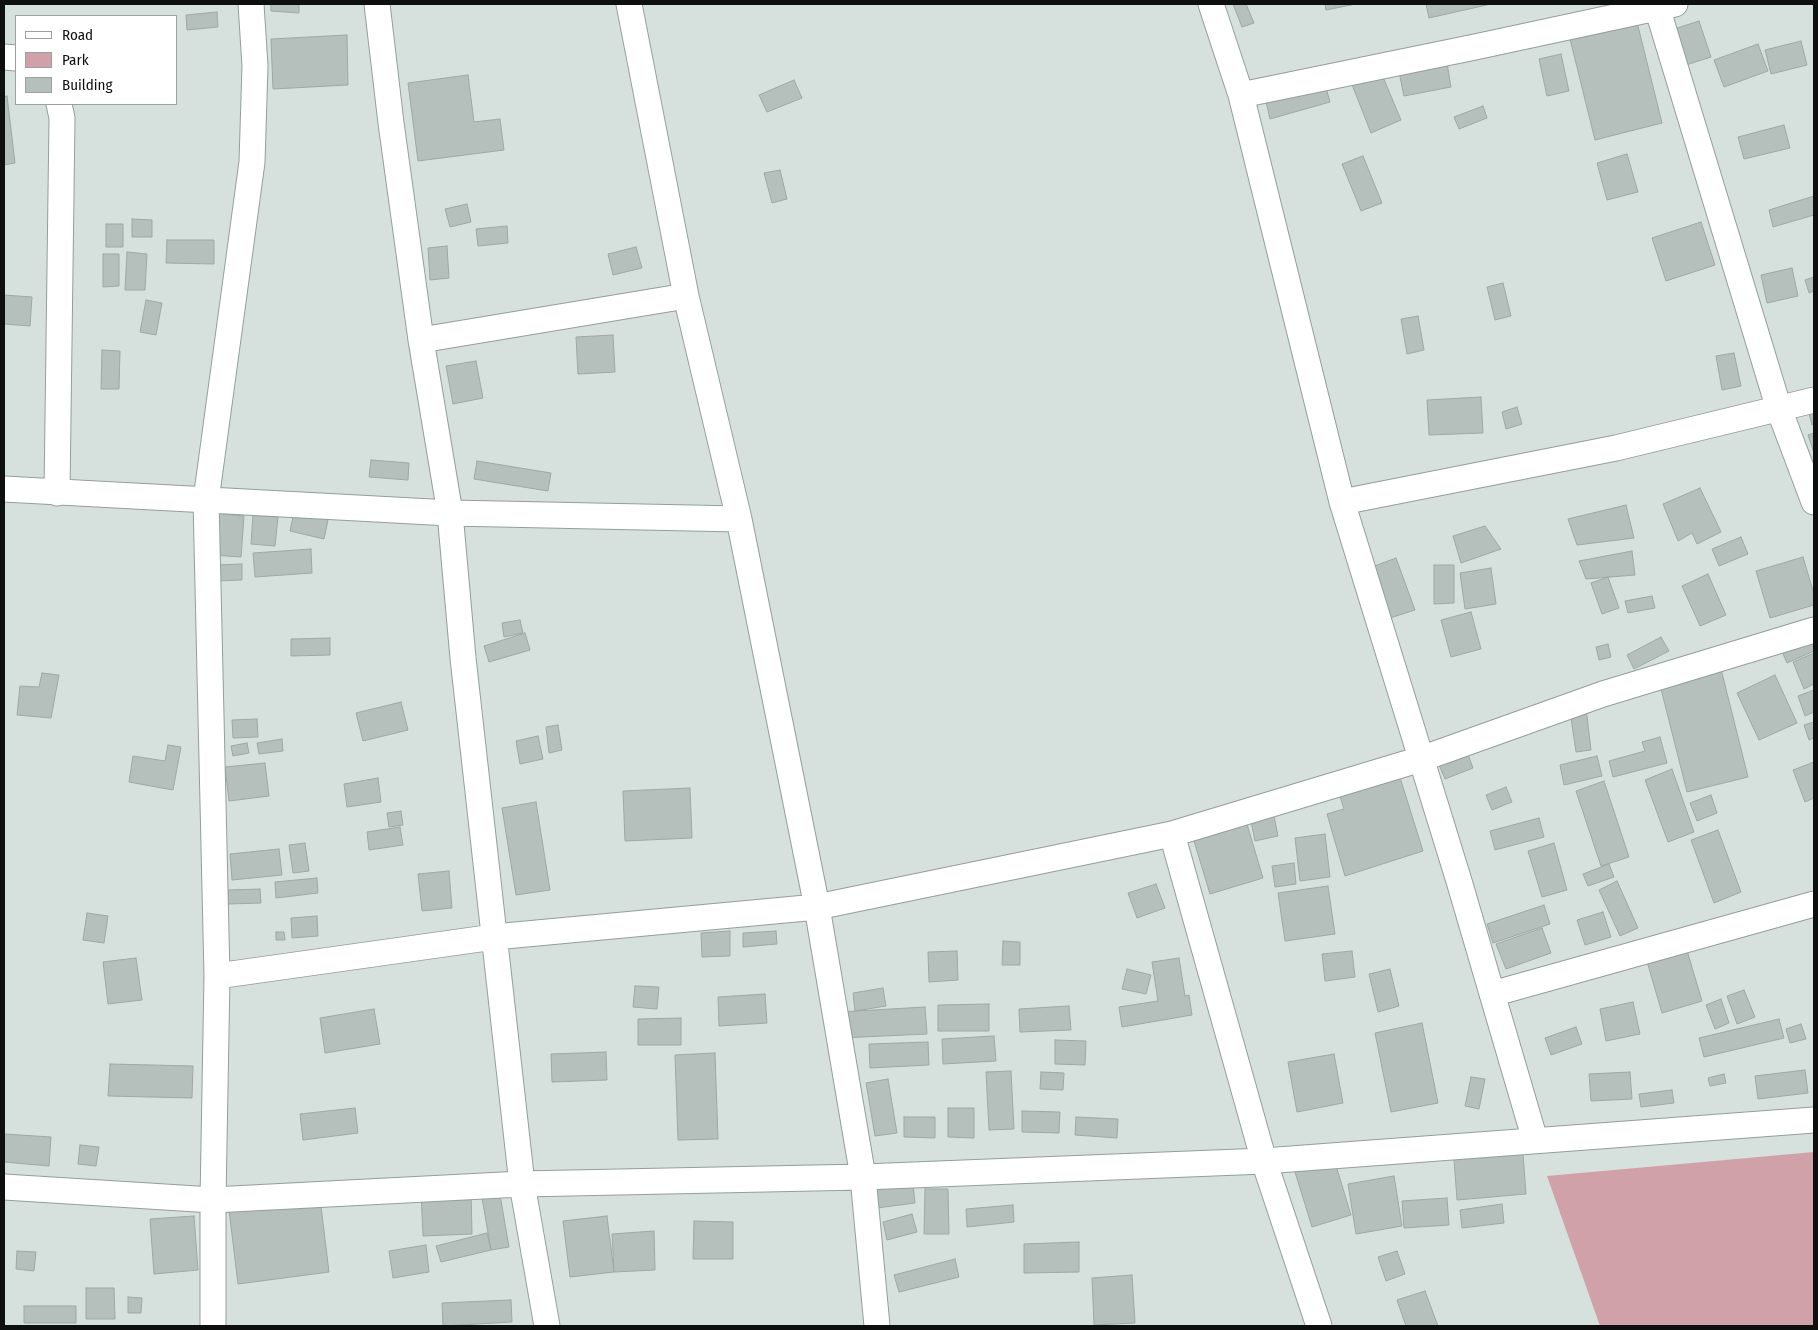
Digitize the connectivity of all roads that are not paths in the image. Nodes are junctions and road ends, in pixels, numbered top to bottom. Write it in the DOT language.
graph roads {
  1 [pos="251,4"];
  2 [pos="377,4"];
  3 [pos="629,4"];
  4 [pos="1211,4"];
  5 [pos="1663,5"];
  6 [pos="1241,95"];
  7 [pos="59,105"];
  8 [pos="686,296"];
  9 [pos="421,340"];
  10 [pos="1814,400"];
  11 [pos="1779,408"];
  12 [pos="4,489"];
  13 [pos="57,493"];
  14 [pos="206,500"];
  15 [pos="1342,502"];
  16 [pos="1814,502"];
  17 [pos="450,513"];
  18 [pos="739,519"];
  19 [pos="1814,630"];
  20 [pos="1421,759"];
  21 [pos="1172,834"];
  22 [pos="1814,904"];
  23 [pos="817,908"];
  24 [pos="494,937"];
  25 [pos="218,976"];
  26 [pos="1492,994"];
  27 [pos="1814,1120"];
  28 [pos="1535,1140"];
  29 [pos="1264,1161"];
  30 [pos="863,1177"];
  31 [pos="522,1184"];
  32 [pos="4,1187"];
  33 [pos="213,1200"];
  34 [pos="213,1326"];
  35 [pos="547,1326"];
  36 [pos="877,1326"];
  37 [pos="1319,1326"];
  1 -- 14 [label="street"];
  2 -- 9 [label="street"];
  3 -- 8 [label="street"];
  4 -- 6 [label="street"];
  5 -- 6 [label="street"];
  5 -- 11 [label="street"];
  6 -- 15 [label="street"];
  7 -- 13 [label="street"];
  8 -- 9 [label="street"];
  8 -- 18 [label="street"];
  9 -- 17 [label="street"];
  10 -- 11 [label="street"];
  11 -- 15 [label="street"];
  11 -- 16 [label="street"];
  12 -- 13 [label="street"];
  13 -- 14 [label="street"];
  14 -- 17 [label="street"];
  14 -- 25 [label="street"];
  15 -- 20 [label="street"];
  17 -- 18 [label="street"];
  17 -- 24 [label="street"];
  18 -- 23 [label="street"];
  19 -- 20 [label="street"];
  20 -- 21 [label="street"];
  20 -- 26 [label="street"];
  21 -- 23 [label="street"];
  21 -- 29 [label="street"];
  22 -- 26 [label="street"];
  23 -- 24 [label="street"];
  23 -- 30 [label="street"];
  24 -- 25 [label="street"];
  24 -- 31 [label="street"];
  25 -- 33 [label="street"];
  26 -- 28 [label="street"];
  27 -- 28 [label="street"];
  28 -- 29 [label="street"];
  29 -- 30 [label="street"];
  29 -- 37 [label="street"];
  30 -- 31 [label="street"];
  30 -- 36 [label="street"];
  31 -- 33 [label="street"];
  31 -- 35 [label="street"];
  32 -- 33 [label="street"];
  33 -- 34 [label="street"];
}
